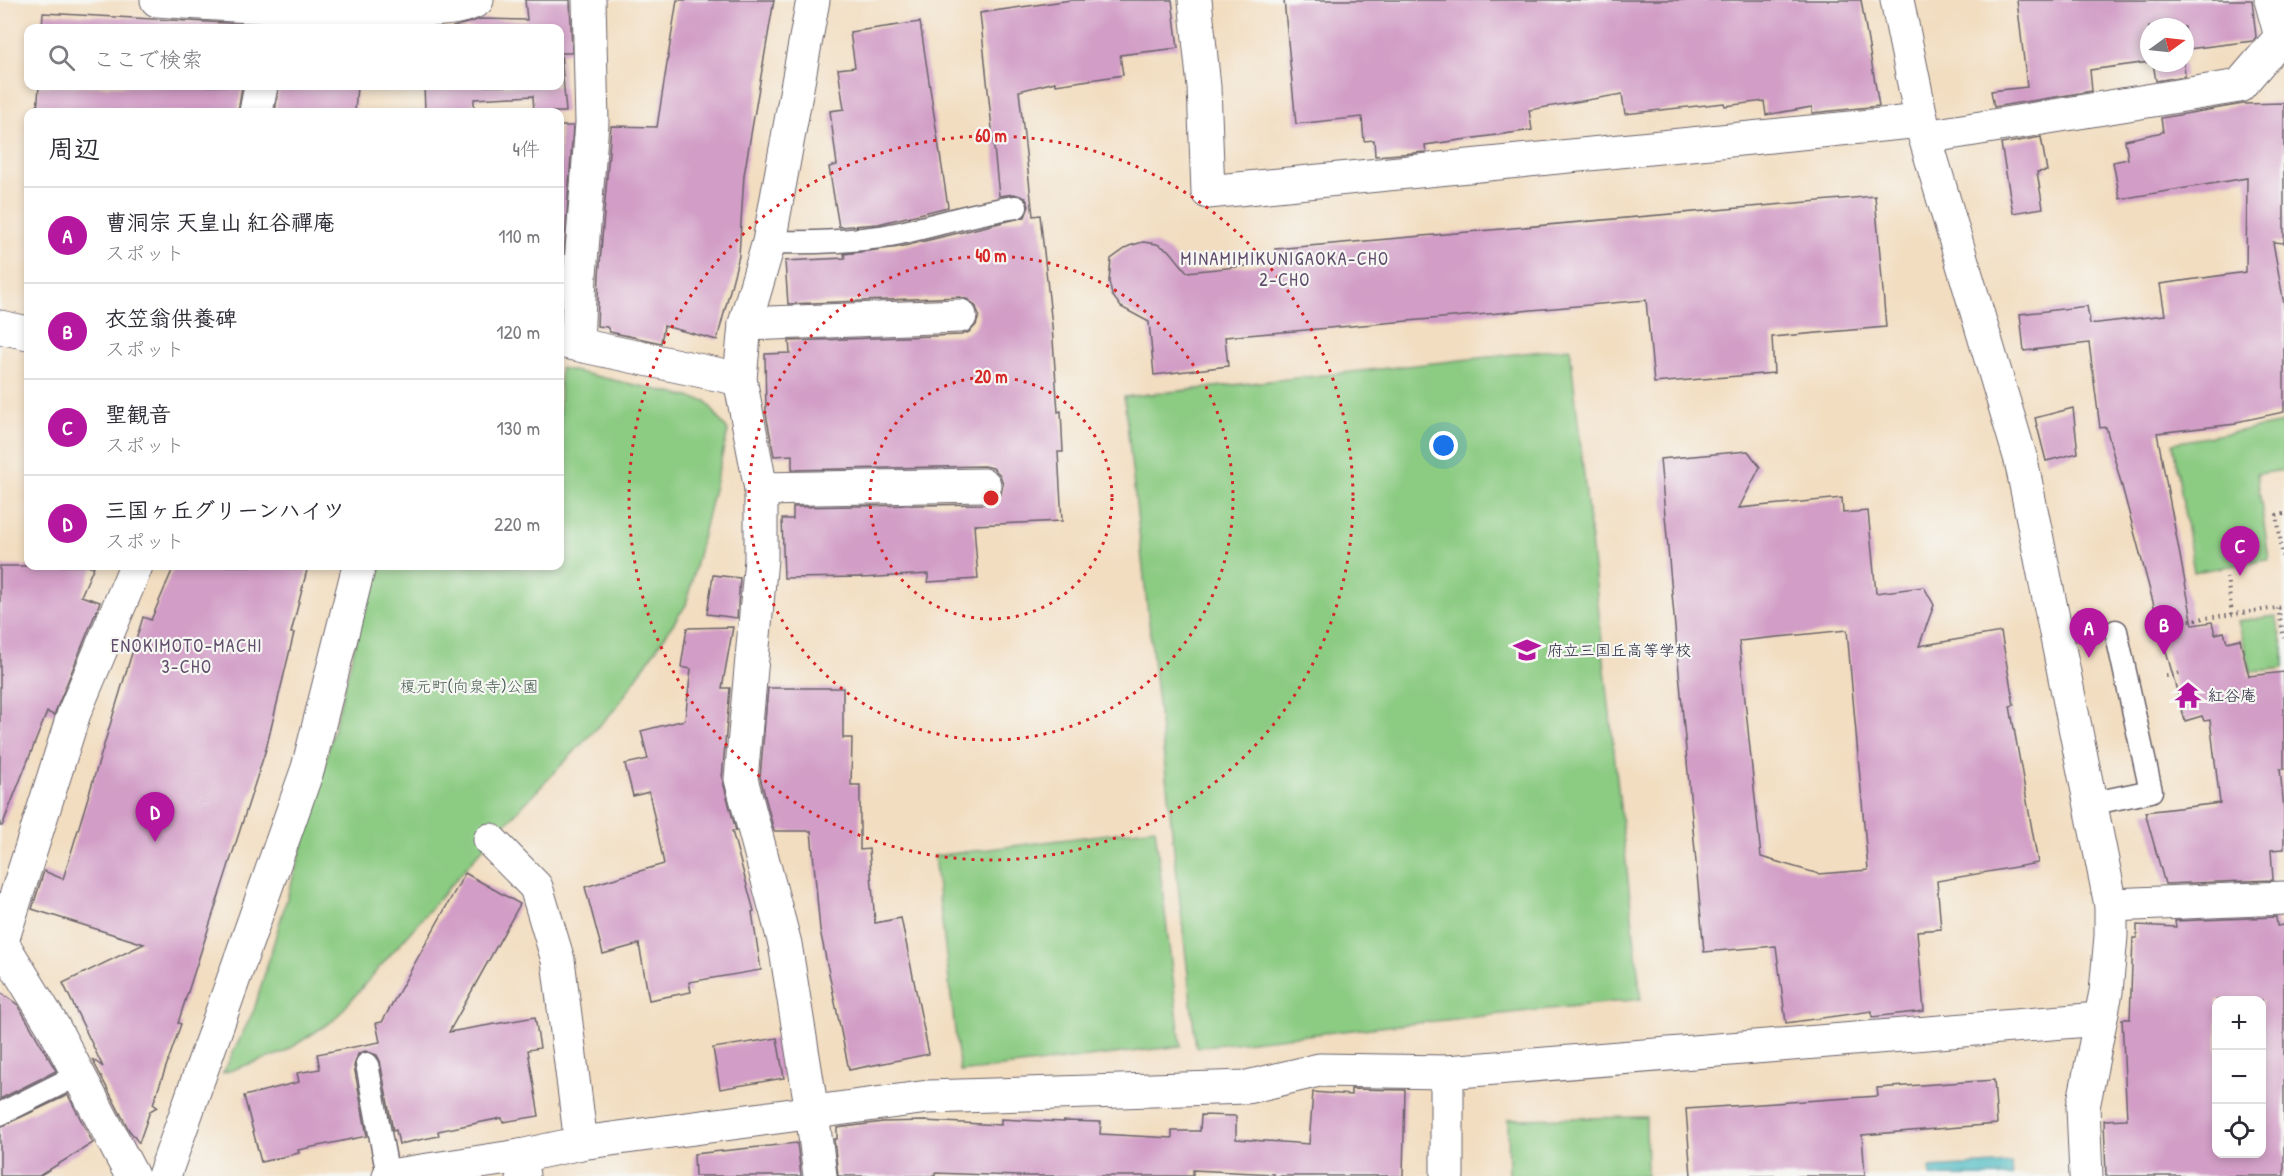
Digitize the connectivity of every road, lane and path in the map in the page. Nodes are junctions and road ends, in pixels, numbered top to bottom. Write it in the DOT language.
graph roads {
  1 [pos="158,0"];
  2 [pos="477,0"];
  3 [pos="590,0"];
  4 [pos="813,0"];
  5 [pos="1195,0"];
  6 [pos="1897,0"];
  7 [pos="2271,0"];
  8 [pos="410,5"];
  9 [pos="277,12"];
  10 [pos="2282,37"];
  11 [pos="260,90"];
  12 [pos="257,108"];
  13 [pos="1923,129"];
  14 [pos="1016,207"];
  15 [pos="769,242"];
  16 [pos="960,316"];
  17 [pos="745,324"];
  18 [pos="0,327"];
  19 [pos="24,332"];
  20 [pos="568,342"];
  21 [pos="740,379"];
  22 [pos="984,485"];
  23 [pos="761,489"];
  24 [pos="2284,514"];
  25 [pos="2284,566"];
  26 [pos="134,570"];
  27 [pos="358,570"];
  28 [pos="2227,577"];
  29 [pos="2284,607"];
  30 [pos="2278,608"];
  31 [pos="2232,614"];
  32 [pos="2186,621"];
  33 [pos="2116,631"];
  34 [pos="2284,638"];
  35 [pos="2181,673"];
  36 [pos="2166,676"];
  37 [pos="2090,804"];
  38 [pos="490,840"];
  39 [pos="2284,898"];
  40 [pos="2111,905"];
  41 [pos="1,941"];
  42 [pos="2100,1019"];
  43 [pos="367,1064"];
  44 [pos="1447,1072"];
  45 [pos="78,1074"];
  46 [pos="812,1112"];
  47 [pos="0,1114"];
  48 [pos="581,1143"];
  49 [pos="522,1166"];
  50 [pos="132,1176"];
  51 [pos="164,1176"];
  52 [pos="389,1176"];
  53 [pos="820,1176"];
  54 [pos="1447,1176"];
  55 [pos="2086,1176"];
  1 -- 9 [label="street"];
  2 -- 8 [label="street"];
  3 -- 20 [label="street"];
  4 -- 15 [label="street"];
  5 -- 13 [label="street"];
  6 -- 13 [label="street"];
  7 -- 10 [label="street"];
  8 -- 9 [label="street"];
  10 -- 13 [label="street"];
  11 -- 12 [label="street"];
  13 -- 37 [label="street"];
  14 -- 15 [label="lane"];
  15 -- 17 [label="street"];
  16 -- 17 [label="street"];
  17 -- 21 [label="street"];
  18 -- 19 [label="street"];
  20 -- 21 [label="street"];
  21 -- 23 [label="street"];
  22 -- 23 [label="street"];
  23 -- 46 [label="street"];
  24 -- 25 [label="path"];
  26 -- 41 [label="street"];
  27 -- 51 [label="street"];
  28 -- 31 [label="path"];
  29 -- 30 [label="path"];
  30 -- 31 [label="path"];
  30 -- 34 [label="path"];
  31 -- 32 [label="path"];
  33 -- 37 [label="lane"];
  35 -- 36 [label="path"];
  37 -- 40 [label="street"];
  38 -- 48 [label="street"];
  39 -- 40 [label="street"];
  40 -- 42 [label="street"];
  41 -- 45 [label="street"];
  42 -- 44 [label="street"];
  42 -- 55 [label="street"];
  43 -- 52 [label="lane"];
  44 -- 46 [label="street"];
  44 -- 54 [label="street"];
  45 -- 47 [label="lane"];
  45 -- 50 [label="street"];
  46 -- 48 [label="street"];
  46 -- 53 [label="street"];
  48 -- 49 [label="street"];
  49 -- 52 [label="street"];
}
